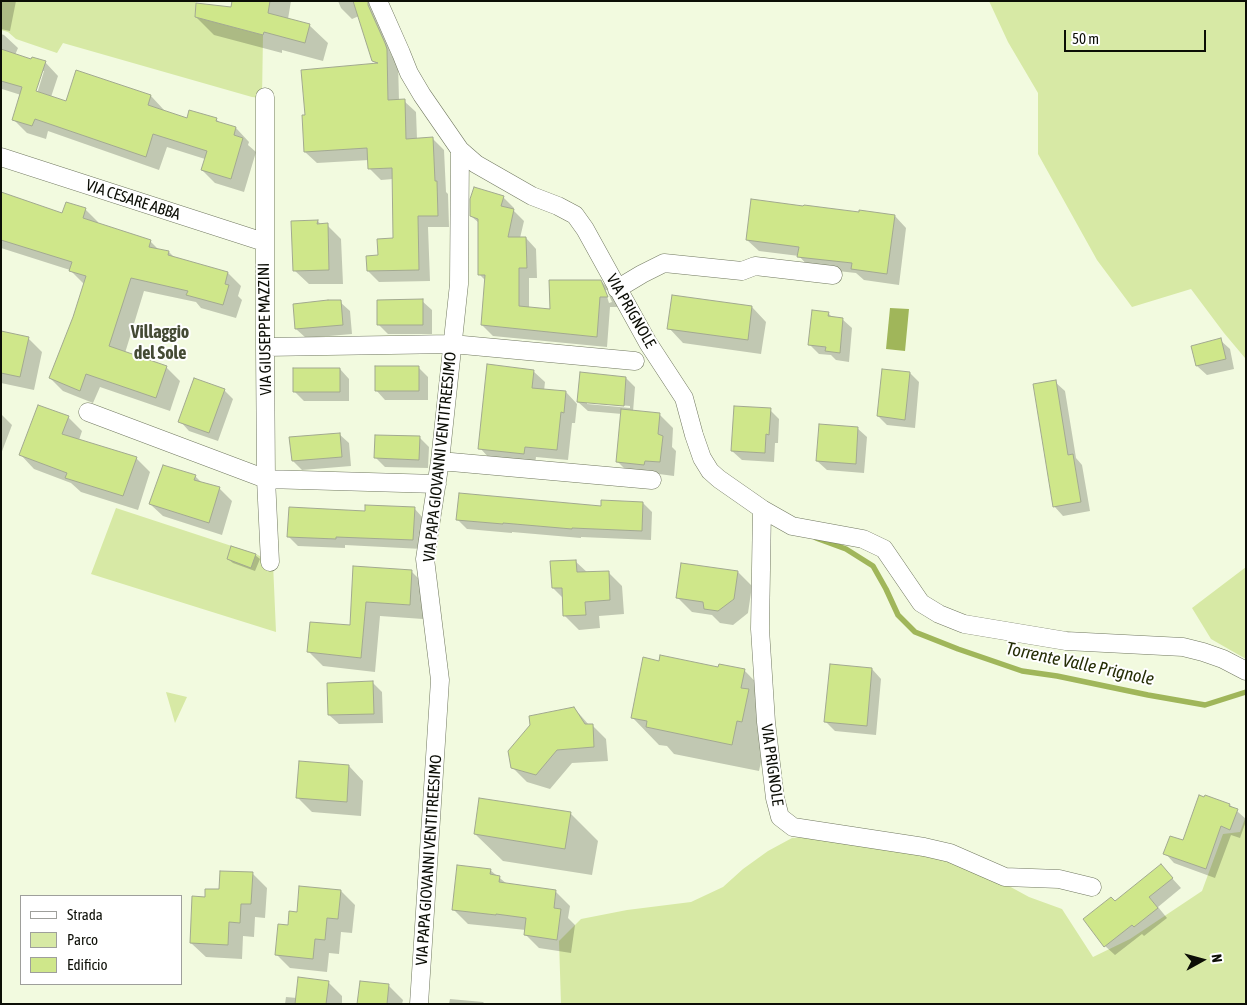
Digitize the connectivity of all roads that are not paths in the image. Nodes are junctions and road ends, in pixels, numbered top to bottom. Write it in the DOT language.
graph roads {
  1 [pos="378,1"];
  2 [pos="265,97"];
  3 [pos="460,150"];
  4 [pos="1,157"];
  5 [pos="264,242"];
  6 [pos="833,275"];
  7 [pos="617,288"];
  8 [pos="452,344"];
  9 [pos="265,347"];
  10 [pos="636,361"];
  11 [pos="88,412"];
  12 [pos="440,461"];
  13 [pos="266,478"];
  14 [pos="652,480"];
  15 [pos="437,484"];
  16 [pos="762,509"];
  17 [pos="270,562"];
  18 [pos="1246,670"];
  19 [pos="1092,887"];
  20 [pos="419,1004"];
  1 -- 3 [label="street"];
  2 -- 5 [label="street, VIA GIUSEPPE MAZZINI"];
  3 -- 7 [label="street, VIA PRIGNOLE"];
  3 -- 8 [label="street, VIA PAPA GIOVANNI VENTITREESIMO"];
  4 -- 5 [label="street, VIA CESARE ABBA"];
  5 -- 9 [label="street, VIA GIUSEPPE MAZZINI"];
  6 -- 7 [label="street"];
  7 -- 16 [label="street, VIA PRIGNOLE"];
  8 -- 9 [label="street"];
  8 -- 10 [label="street"];
  8 -- 12 [label="street, VIA PAPA GIOVANNI VENTITREESIMO"];
  9 -- 13 [label="street, VIA GIUSEPPE MAZZINI"];
  11 -- 13 [label="street"];
  12 -- 14 [label="street"];
  12 -- 15 [label="street, VIA PAPA GIOVANNI VENTITREESIMO"];
  13 -- 15 [label="street"];
  13 -- 17 [label="street, VIA GIUSEPPE MAZZINI"];
  15 -- 20 [label="street, VIA PAPA GIOVANNI VENTITREESIMO"];
  16 -- 18 [label="street, VIA PRIGNOLE"];
  16 -- 19 [label="street, VIA PRIGNOLE"];
}
